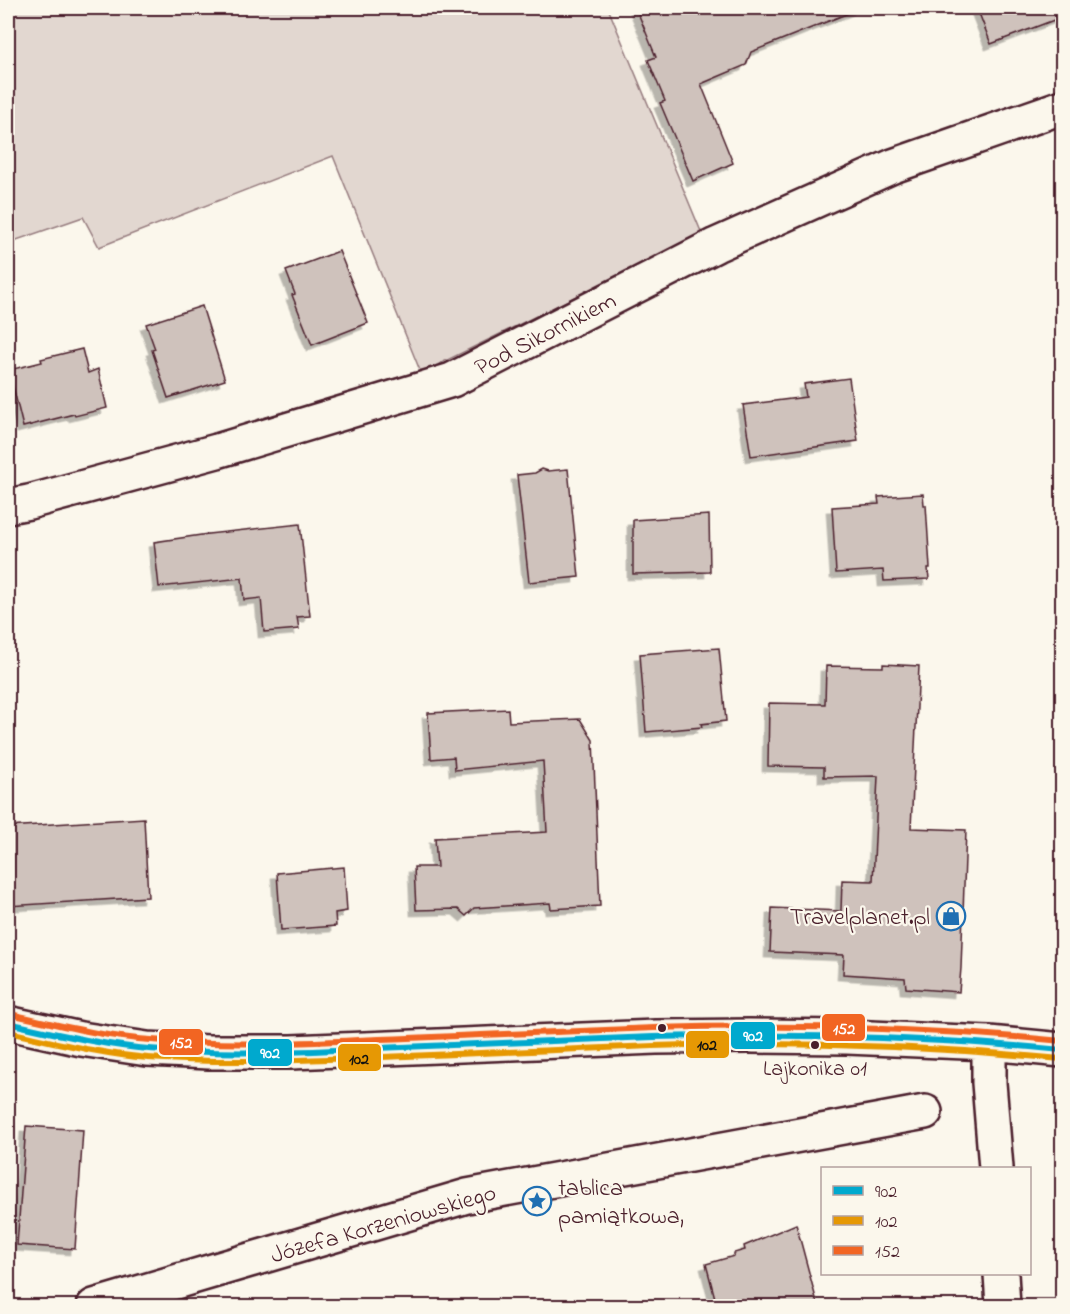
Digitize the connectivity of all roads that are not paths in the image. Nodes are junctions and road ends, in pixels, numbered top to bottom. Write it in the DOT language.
graph roads {
  1 [pos="1062,107"];
  2 [pos="8,506"];
  3 [pos="8,1023"];
  4 [pos="989,1043"];
  5 [pos="1062,1050"];
  6 [pos="925,1112"];
  7 [pos="996,1167"];
  8 [pos="1001,1275"];
  9 [pos="94,1306"];
  10 [pos="1003,1306"];
  1 -- 2 [label="street, Pod Sikornikiem"];
  3 -- 4 [label="street"];
  4 -- 5 [label="street"];
  4 -- 7 [label="street"];
  6 -- 9 [label="street, Józefa Korzeniowskiego"];
  8 -- 10 [label="street"];
}
